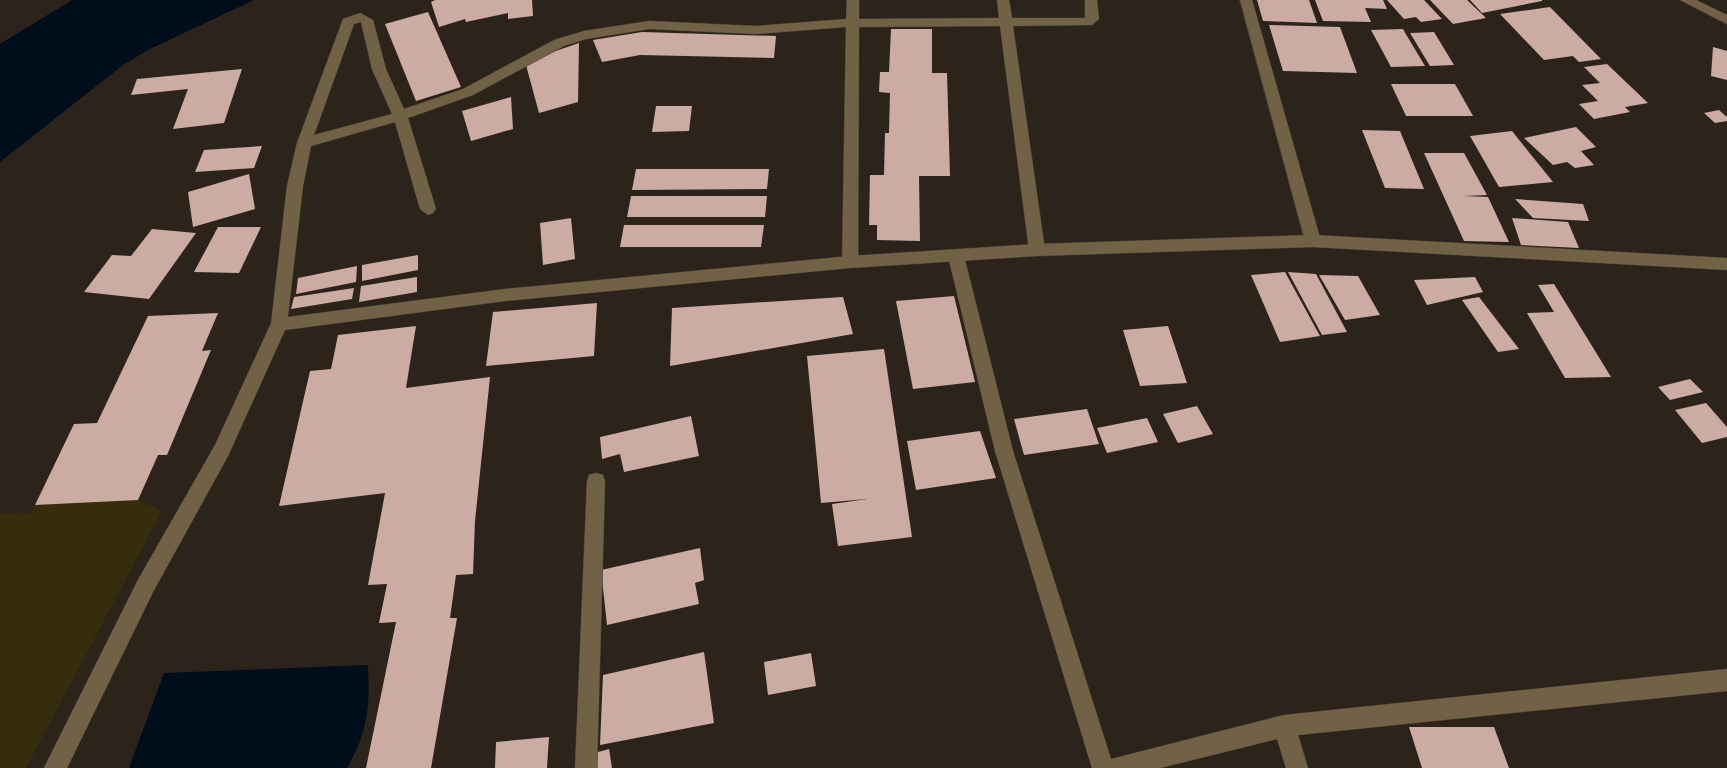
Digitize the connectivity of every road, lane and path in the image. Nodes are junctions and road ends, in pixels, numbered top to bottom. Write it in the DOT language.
graph roads {
  1 [pos="853,0"];
  2 [pos="1003,0"];
  3 [pos="1091,0"];
  4 [pos="1246,0"];
  5 [pos="1686,0"];
  6 [pos="1727,20"];
  7 [pos="852,23"];
  8 [pos="1005,23"];
  9 [pos="400,117"];
  10 [pos="303,143"];
  11 [pos="428,209"];
  12 [pos="1313,241"];
  13 [pos="1037,250"];
  14 [pos="957,256"];
  15 [pos="850,262"];
  16 [pos="1727,264"];
  17 [pos="279,324"];
  18 [pos="596,481"];
  19 [pos="1727,680"];
  20 [pos="1284,726"];
  21 [pos="55,768"];
  22 [pos="586,768"];
  23 [pos="1103,768"];
  24 [pos="1116,768"];
  25 [pos="1297,768"];
  1 -- 7 [label="street"];
  2 -- 8 [label="street"];
  3 -- 8 [label="street"];
  4 -- 12 [label="street"];
  5 -- 6 [label="street"];
  7 -- 8 [label="street"];
  7 -- 9 [label="street"];
  7 -- 15 [label="street"];
  8 -- 13 [label="street"];
  9 -- 10 [label="street"];
  9 -- 10 [label="street"];
  9 -- 11 [label="street"];
  10 -- 17 [label="street"];
  12 -- 13 [label="street"];
  12 -- 16 [label="street"];
  13 -- 14 [label="street"];
  14 -- 15 [label="street"];
  14 -- 23 [label="street"];
  15 -- 17 [label="street"];
  17 -- 21 [label="street"];
  18 -- 22 [label="street"];
  19 -- 20 [label="street"];
  20 -- 24 [label="street"];
  20 -- 25 [label="street"];
}
